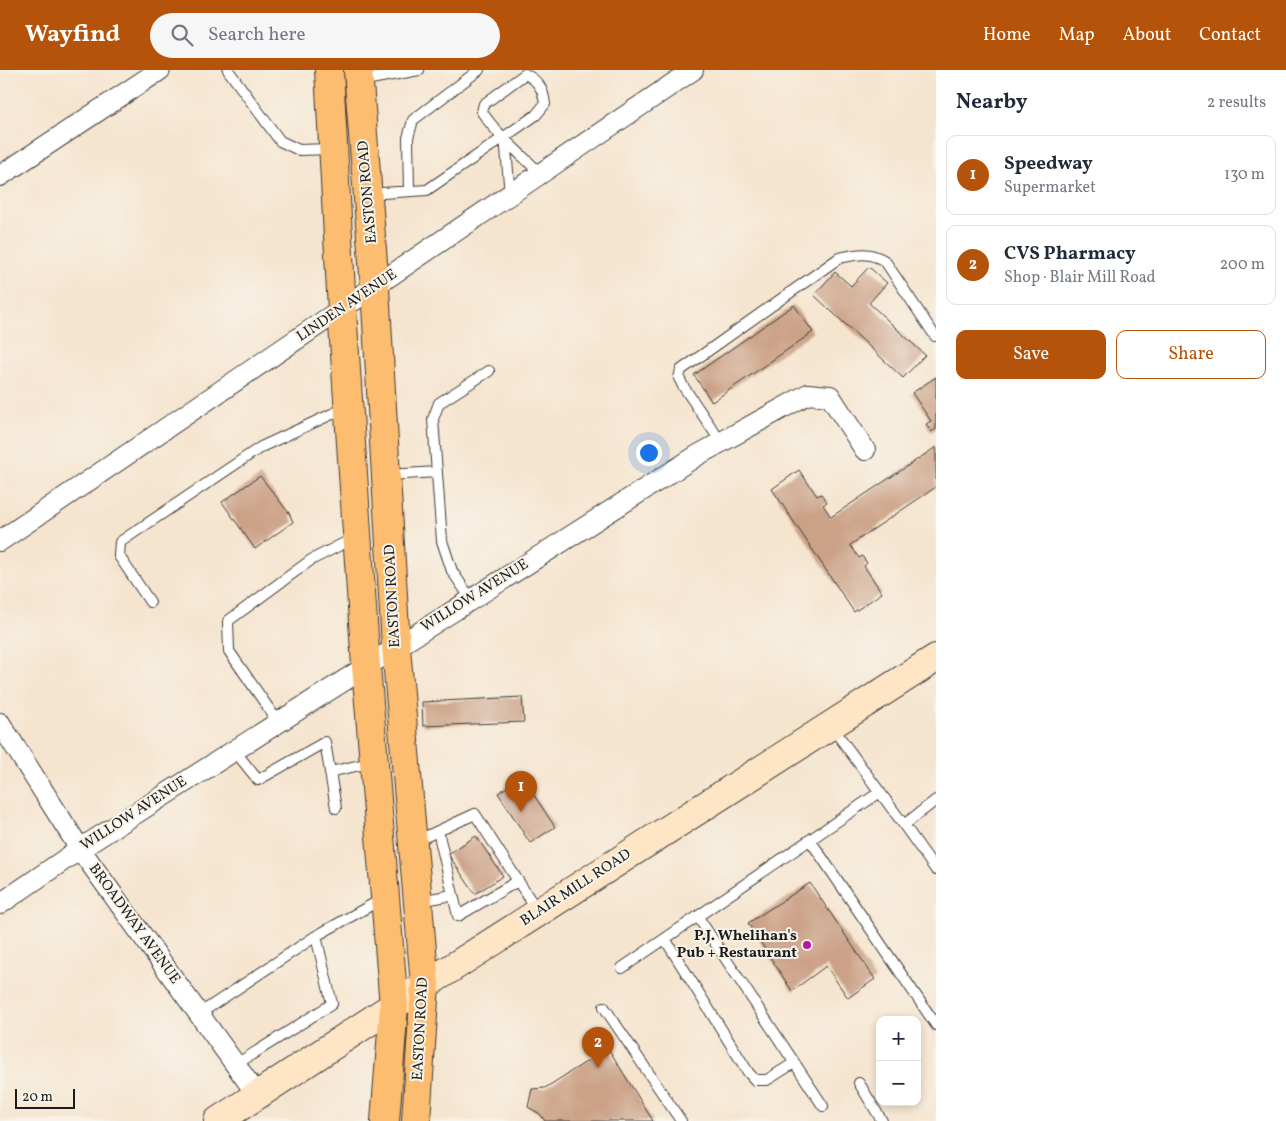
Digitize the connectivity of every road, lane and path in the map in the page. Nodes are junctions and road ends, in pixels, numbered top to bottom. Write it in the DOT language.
graph roads {
  1 [pos="160,70"];
  2 [pos="228,70"];
  3 [pos="329,70"];
  4 [pos="419,70"];
  5 [pos="479,70"];
  6 [pos="693,70"];
  7 [pos="524,72"];
  8 [pos="358,76"];
  9 [pos="505,137"];
  10 [pos="333,149"];
  11 [pos="541,174"];
  12 [pos="0,176"];
  13 [pos="409,192"];
  14 [pos="368,194"];
  15 [pos="510,195"];
  16 [pos="375,288"];
  17 [pos="342,310"];
  18 [pos="934,336"];
  19 [pos="488,371"];
  20 [pos="348,406"];
  21 [pos="721,442"];
  22 [pos="865,450"];
  23 [pos="437,472"];
  24 [pos="386,476"];
  25 [pos="357,536"];
  26 [pos="0,541"];
  27 [pos="471,599"];
  28 [pos="150,602"];
  29 [pos="396,647"];
  30 [pos="936,658"];
  31 [pos="366,666"];
  32 [pos="278,722"];
  33 [pos="0,723"];
  34 [pos="831,725"];
  35 [pos="234,750"];
  36 [pos="374,762"];
  37 [pos="330,772"];
  38 [pos="880,792"];
  39 [pos="936,800"];
  40 [pos="336,808"];
  41 [pos="904,825"];
  42 [pos="438,831"];
  43 [pos="810,840"];
  44 [pos="413,843"];
  45 [pos="80,849"];
  46 [pos="936,870"];
  47 [pos="518,881"];
  48 [pos="453,895"];
  49 [pos="385,898"];
  50 [pos="418,902"];
  51 [pos="0,904"];
  52 [pos="538,913"];
  53 [pos="698,917"];
  54 [pos="316,936"];
  55 [pos="665,939"];
  56 [pos="622,968"];
  57 [pos="425,985"];
  58 [pos="394,1006"];
  59 [pos="604,1007"];
  60 [pos="199,1014"];
  61 [pos="936,1025"];
  62 [pos="794,1063"];
  63 [pos="235,1065"];
  64 [pos="859,1083"];
  65 [pos="258,1096"];
  66 [pos="823,1106"];
  67 [pos="218,1121"];
  68 [pos="385,1121"];
  69 [pos="416,1121"];
  70 [pos="681,1121"];
  71 [pos="882,1121"];
  1 -- 12 [label="street"];
  2 -- 10 [label="lane"];
  3 -- 10 [label="highway, EASTON ROAD"];
  4 -- 8 [label="lane"];
  5 -- 13 [label="lane"];
  6 -- 11 [label="street, LINDEN AVENUE"];
  7 -- 9 [label="lane"];
  7 -- 9 [label="lane"];
  8 -- 14 [label="highway, EASTON ROAD"];
  9 -- 11 [label="lane"];
  9 -- 13 [label="lane"];
  9 -- 15 [label="lane"];
  10 -- 17 [label="highway, EASTON ROAD"];
  11 -- 15 [label="street, LINDEN AVENUE"];
  13 -- 14 [label="lane"];
  14 -- 16 [label="highway, EASTON ROAD"];
  15 -- 16 [label="street, LINDEN AVENUE"];
  16 -- 17 [label="street, LINDEN AVENUE"];
  16 -- 24 [label="highway, EASTON ROAD"];
  17 -- 20 [label="highway, EASTON ROAD"];
  17 -- 26 [label="street, LINDEN AVENUE"];
  18 -- 21 [label="lane"];
  19 -- 23 [label="lane"];
  20 -- 25 [label="highway, EASTON ROAD"];
  20 -- 28 [label="lane"];
  21 -- 22 [label="street, WILLOW AVENUE"];
  21 -- 27 [label="street, WILLOW AVENUE"];
  23 -- 24 [label="lane"];
  23 -- 27 [label="lane"];
  24 -- 29 [label="highway, EASTON ROAD"];
  25 -- 31 [label="highway, EASTON ROAD"];
  25 -- 32 [label="lane"];
  27 -- 29 [label="street, WILLOW AVENUE"];
  29 -- 31 [label="street, WILLOW AVENUE"];
  29 -- 44 [label="highway, EASTON ROAD"];
  30 -- 34 [label="main road, BLAIR MILL ROAD"];
  31 -- 32 [label="street, WILLOW AVENUE"];
  31 -- 36 [label="highway, EASTON ROAD"];
  32 -- 35 [label="street, WILLOW AVENUE"];
  33 -- 45 [label="street, BROADWAY AVENUE"];
  34 -- 38 [label="lane"];
  34 -- 52 [label="main road, BLAIR MILL ROAD"];
  35 -- 37 [label="lane"];
  35 -- 45 [label="street, WILLOW AVENUE"];
  36 -- 37 [label="lane"];
  36 -- 49 [label="highway, EASTON ROAD"];
  37 -- 40 [label="lane"];
  38 -- 41 [label="lane"];
  38 -- 43 [label="lane"];
  39 -- 41 [label="lane"];
  41 -- 46 [label="lane"];
  42 -- 44 [label="lane"];
  42 -- 47 [label="lane"];
  42 -- 48 [label="lane"];
  43 -- 53 [label="lane"];
  43 -- 61 [label="lane"];
  44 -- 50 [label="highway, EASTON ROAD"];
  45 -- 51 [label="street, WILLOW AVENUE"];
  45 -- 60 [label="street, BROADWAY AVENUE"];
  47 -- 48 [label="lane"];
  47 -- 52 [label="lane"];
  48 -- 50 [label="lane"];
  49 -- 54 [label="lane"];
  49 -- 58 [label="highway, EASTON ROAD"];
  50 -- 57 [label="highway, EASTON ROAD"];
  52 -- 57 [label="main road, BLAIR MILL ROAD"];
  53 -- 55 [label="lane"];
  53 -- 62 [label="lane"];
  54 -- 60 [label="lane"];
  54 -- 63 [label="lane"];
  55 -- 56 [label="lane"];
  55 -- 62 [label="lane"];
  57 -- 58 [label="main road, BLAIR MILL ROAD"];
  57 -- 69 [label="highway, EASTON ROAD"];
  58 -- 65 [label="main road, BLAIR MILL ROAD"];
  58 -- 68 [label="highway, EASTON ROAD"];
  59 -- 70 [label="lane"];
  60 -- 63 [label="street, BROADWAY AVENUE"];
  62 -- 66 [label="lane"];
  63 -- 65 [label="street, BROADWAY AVENUE"];
  64 -- 71 [label="lane"];
  65 -- 67 [label="main road, BLAIR MILL ROAD"];
}
